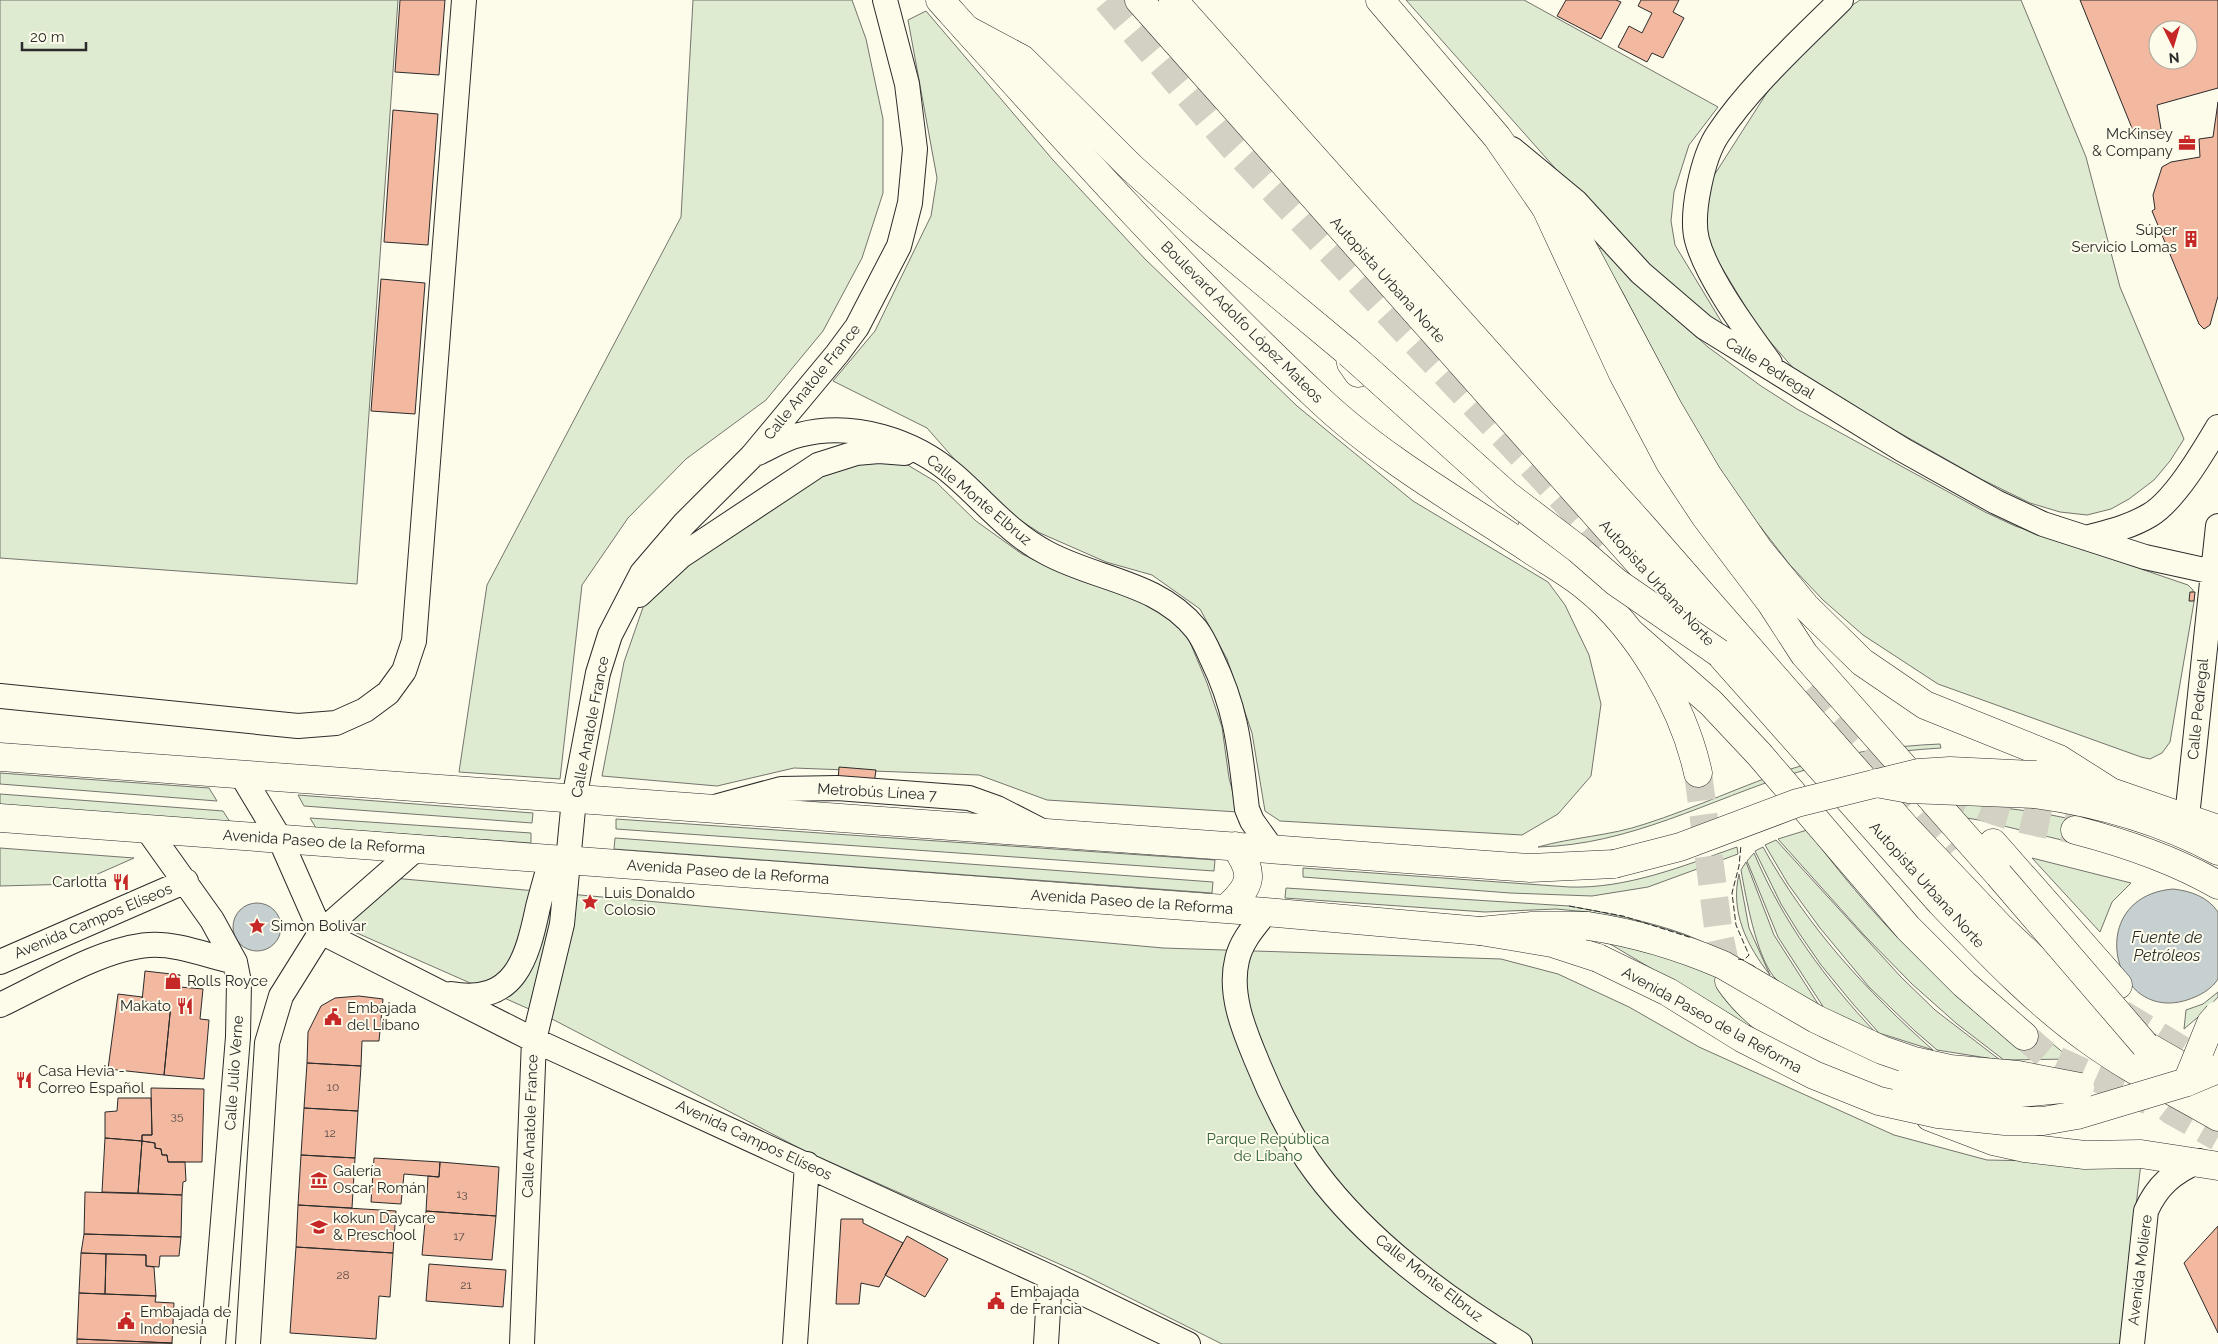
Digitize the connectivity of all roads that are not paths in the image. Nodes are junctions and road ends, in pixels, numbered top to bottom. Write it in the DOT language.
graph roads {
  1 [pos="464,0"];
  2 [pos="885,0"];
  3 [pos="940,0"];
  4 [pos="1139,0"];
  5 [pos="1173,0"];
  6 [pos="1380,0"];
  7 [pos="1841,0"];
  8 [pos="966,29"];
  9 [pos="1497,137"];
  10 [pos="1546,208"];
  11 [pos="1349,353"];
  12 [pos="1777,373"];
  13 [pos="2218,427"];
  14 [pos="1426,439"];
  15 [pos="752,456"];
  16 [pos="930,457"];
  17 [pos="1475,468"];
  18 [pos="2218,526"];
  19 [pos="2086,538"];
  20 [pos="2215,572"];
  21 [pos="1587,587"];
  22 [pos="1771,603"];
  23 [pos="621,612"];
  24 [pos="1632,633"];
  25 [pos="2212,636"];
  26 [pos="1719,652"];
  27 [pos="0,696"];
  28 [pos="0,757"];
  29 [pos="1698,773"];
  30 [pos="241,774"];
  31 [pos="1876,783"];
  32 [pos="2111,792"];
  33 [pos="574,799"];
  34 [pos="2187,817"];
  35 [pos="0,818"];
  36 [pos="147,829"];
  37 [pos="2218,829"];
  38 [pos="2075,830"];
  39 [pos="280,839"];
  40 [pos="1235,846"];
  41 [pos="417,848"];
  42 [pos="1272,849"];
  43 [pos="2218,851"];
  44 [pos="560,859"];
  45 [pos="186,881"];
  46 [pos="2218,885"];
  47 [pos="1227,908"];
  48 [pos="1266,912"];
  49 [pos="1480,930"];
  50 [pos="320,932"];
  51 [pos="0,962"];
  52 [pos="235,962"];
  53 [pos="1729,982"];
  54 [pos="2118,985"];
  55 [pos="441,992"];
  56 [pos="0,1005"];
  57 [pos="2218,1015"];
  58 [pos="2024,1036"];
  59 [pos="534,1040"];
  60 [pos="2146,1045"];
  61 [pos="2218,1068"];
  62 [pos="2187,1082"];
  63 [pos="2080,1087"];
  64 [pos="2218,1087"];
  65 [pos="2139,1094"];
  66 [pos="1907,1096"];
  67 [pos="2218,1117"];
  68 [pos="807,1164"];
  69 [pos="2208,1164"];
  70 [pos="1050,1277"];
  71 [pos="213,1344"];
  72 [pos="248,1344"];
  73 [pos="522,1344"];
  74 [pos="795,1344"];
  75 [pos="1046,1344"];
  76 [pos="1188,1344"];
  77 [pos="1520,1344"];
  78 [pos="2132,1344"];
  1 -- 27 [label="street"];
  2 -- 15 [label="street, Calle Anatole France"];
  3 -- 8 [label="main road, Boulevard Adolfo López Mateos"];
  4 -- 26 [label="main road, Autopista Urbana Norte"];
  5 -- 60 [label="main road, Autopista Urbana Norte, bridge"];
  6 -- 9 [label="main road"];
  7 -- 12 [label="street"];
  8 -- 11 [label="main road"];
  8 -- 21 [label="main road, Boulevard Adolfo López Mateos"];
  9 -- 10 [label="main road"];
  9 -- 12 [label="street, Calle Pedregal"];
  10 -- 22 [label="main road"];
  10 -- 32 [label="main road"];
  11 -- 14 [label="main road"];
  11 -- 17 [label="main road, bridge"];
  12 -- 19 [label="street, Calle Pedregal"];
  13 -- 19 [label="street"];
  14 -- 17 [label="main road"];
  14 -- 21 [label="main road"];
  15 -- 16 [label="street, Calle Monte Elbruz"];
  15 -- 23 [label="street, Calle Anatole France"];
  16 -- 23 [label="street"];
  16 -- 42 [label="street, Calle Monte Elbruz"];
  17 -- 26 [label="main road, bridge"];
  18 -- 20 [label="street, Calle Pedregal"];
  19 -- 20 [label="street, Calle Pedregal"];
  20 -- 25 [label="street, Calle Pedregal"];
  21 -- 24 [label="main road, Boulevard Adolfo López Mateos"];
  22 -- 54 [label="main road"];
  22 -- 60 [label="main road, bridge"];
  23 -- 33 [label="street, Calle Anatole France"];
  24 -- 29 [label="main road"];
  24 -- 58 [label="main road"];
  25 -- 34 [label="street, Calle Pedregal"];
  26 -- 67 [label="main road, Autopista Urbana Norte, bridge"];
  28 -- 30 [label="main road"];
  30 -- 33 [label="main road"];
  30 -- 39 [label="street"];
  31 -- 32 [label="main road, bridge"];
  31 -- 42 [label="main road, bridge"];
  31 -- 43 [label="main road, bridge"];
  32 -- 34 [label="main road"];
  33 -- 40 [label="main road"];
  33 -- 44 [label="street, Calle Anatole France"];
  34 -- 37 [label="main road"];
  35 -- 36 [label="main road, Avenida Paseo de la Reforma"];
  36 -- 39 [label="main road, Avenida Paseo de la Reforma"];
  36 -- 45 [label="street, Calle Julio Verne"];
  38 -- 46 [label="main road"];
  39 -- 41 [label="main road, Avenida Paseo de la Reforma"];
  39 -- 50 [label="street"];
  40 -- 42 [label="main road"];
  40 -- 47 [label="main road"];
  41 -- 44 [label="main road, Avenida Paseo de la Reforma"];
  41 -- 50 [label="street, Calle Julio Verne"];
  44 -- 47 [label="main road, Avenida Paseo de la Reforma"];
  44 -- 55 [label="street"];
  44 -- 59 [label="street, Calle Anatole France"];
  45 -- 51 [label="street, Avenida Campos Elíseos"];
  45 -- 52 [label="street, Calle Julio Verne"];
  47 -- 48 [label="main road, Avenida Paseo de la Reforma"];
  48 -- 49 [label="main road, Avenida Paseo de la Reforma"];
  48 -- 77 [label="street, Calle Monte Elbruz"];
  49 -- 63 [label="main road, bridge"];
  49 -- 66 [label="main road, Avenida Paseo de la Reforma, bridge"];
  50 -- 55 [label="street, Avenida Campos Elíseos"];
  50 -- 72 [label="street, Calle Julio Verne"];
  52 -- 56 [label="street"];
  52 -- 71 [label="street, Calle Julio Verne"];
  53 -- 66 [label="main road"];
  55 -- 59 [label="street, Avenida Campos Elíseos"];
  57 -- 62 [label="main road, bridge"];
  59 -- 68 [label="street, Avenida Campos Elíseos"];
  59 -- 73 [label="street, Calle Anatole France"];
  60 -- 64 [label="main road, Autopista Urbana Norte, bridge"];
  61 -- 62 [label="main road, Avenida Paseo de la Reforma, bridge"];
  62 -- 65 [label="main road, Avenida Paseo de la Reforma, bridge"];
  63 -- 65 [label="main road"];
  63 -- 66 [label="main road, bridge"];
  65 -- 66 [label="main road, Avenida Paseo de la Reforma, bridge"];
  66 -- 69 [label="main road, bridge"];
  68 -- 70 [label="street, Avenida Campos Elíseos"];
  68 -- 74 [label="street"];
  69 -- 78 [label="street, Avenida Moliere"];
  70 -- 75 [label="street"];
  70 -- 76 [label="street, Avenida Campos Elíseos"];
}
